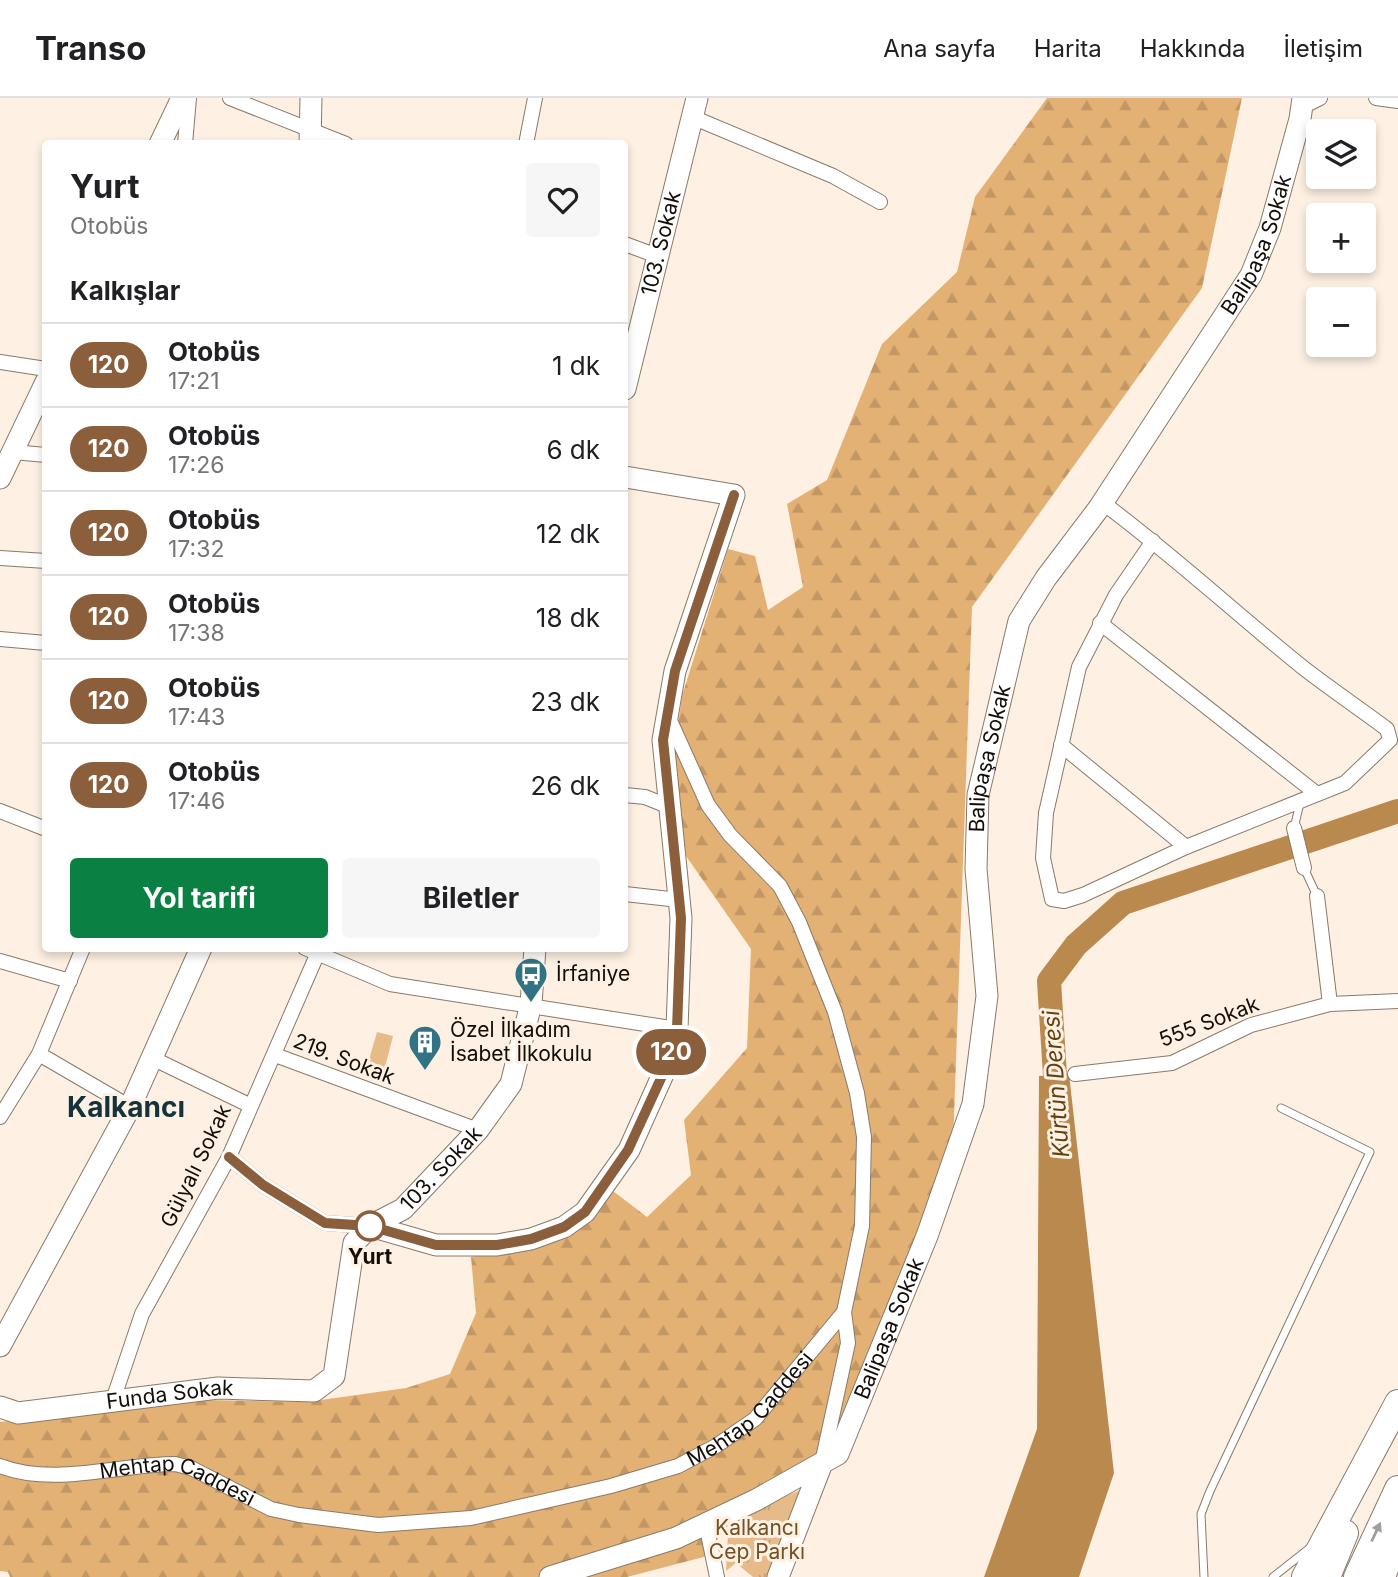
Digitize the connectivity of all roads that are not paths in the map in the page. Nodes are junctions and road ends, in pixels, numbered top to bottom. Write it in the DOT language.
graph roads {
  1 [pos="182,98"];
  2 [pos="189,98"];
  3 [pos="230,98"];
  4 [pos="311,98"];
  5 [pos="535,98"];
  6 [pos="1376,98"];
  7 [pos="1308,101"];
  8 [pos="1398,101"];
  9 [pos="695,107"];
  10 [pos="310,137"];
  11 [pos="162,140"];
  12 [pos="185,140"];
  13 [pos="527,140"];
  14 [pos="880,202"];
  15 [pos="628,245"];
  16 [pos="660,257"];
  17 [pos="0,362"];
  18 [pos="42,368"];
  19 [pos="628,378"];
  20 [pos="42,390"];
  21 [pos="13,452"];
  22 [pos="42,455"];
  23 [pos="628,477"];
  24 [pos="0,478"];
  25 [pos="1103,503"];
  26 [pos="1153,541"];
  27 [pos="0,558"];
  28 [pos="42,561"];
  29 [pos="1100,623"];
  30 [pos="0,639"];
  31 [pos="42,643"];
  32 [pos="667,713"];
  33 [pos="1061,746"];
  34 [pos="1317,794"];
  35 [pos="628,795"];
  36 [pos="1300,802"];
  37 [pos="670,807"];
  38 [pos="0,811"];
  39 [pos="42,827"];
  40 [pos="1294,828"];
  41 [pos="1185,847"];
  42 [pos="1304,869"];
  43 [pos="628,894"];
  44 [pos="1317,896"];
  45 [pos="679,900"];
  46 [pos="81,952"];
  47 [pos="199,952"];
  48 [pos="315,952"];
  49 [pos="317,952"];
  50 [pos="535,952"];
  51 [pos="0,961"];
  52 [pos="70,981"];
  53 [pos="1398,1001"];
  54 [pos="1330,1003"];
  55 [pos="531,1004"];
  56 [pos="677,1029"];
  57 [pos="39,1054"];
  58 [pos="275,1055"];
  59 [pos="154,1059"];
  60 [pos="1075,1074"];
  61 [pos="249,1105"];
  62 [pos="130,1107"];
  63 [pos="1281,1108"];
  64 [pos="0,1117"];
  65 [pos="478,1130"];
  66 [pos="229,1157"];
  67 [pos="370,1226"];
  68 [pos="844,1312"];
  69 [pos="0,1346"];
  70 [pos="112,1403"];
  71 [pos="0,1407"];
  72 [pos="1393,1413"];
  73 [pos="822,1463"];
  74 [pos="0,1466"];
  75 [pos="1398,1489"];
  76 [pos="706,1524"];
  77 [pos="1398,1533"];
  78 [pos="1328,1534"];
  79 [pos="551,1577"];
  80 [pos="717,1577"];
  81 [pos="778,1577"];
  82 [pos="1204,1577"];
  83 [pos="1272,1577"];
  84 [pos="1305,1577"];
  85 [pos="1327,1577"];
  86 [pos="1357,1577"];
  87 [pos="1381,1577"];
  1 -- 11 [label="street"];
  2 -- 12 [label="street"];
  3 -- 10 [label="street"];
  4 -- 10 [label="street"];
  5 -- 13 [label="street"];
  6 -- 8 [label="street"];
  7 -- 25 [label="street, Balipaşa Sokak"];
  9 -- 14 [label="street"];
  9 -- 16 [label="street, 103. Sokak"];
  15 -- 16 [label="street"];
  16 -- 19 [label="street, 103. Sokak"];
  17 -- 18 [label="street"];
  20 -- 21 [label="street"];
  21 -- 22 [label="street"];
  21 -- 24 [label="street"];
  23 -- 32 [label="street"];
  25 -- 26 [label="street"];
  25 -- 73 [label="street, Balipaşa Sokak"];
  26 -- 29 [label="street"];
  26 -- 34 [label="street"];
  27 -- 28 [label="street"];
  29 -- 33 [label="street"];
  29 -- 34 [label="street"];
  30 -- 31 [label="street"];
  32 -- 37 [label="street"];
  32 -- 68 [label="street, Mehtap Caddesi"];
  33 -- 41 [label="street"];
  33 -- 41 [label="street"];
  34 -- 36 [label="street"];
  35 -- 37 [label="street"];
  36 -- 40 [label="lane"];
  36 -- 41 [label="street"];
  37 -- 45 [label="street"];
  38 -- 39 [label="street"];
  40 -- 42 [label="street"];
  42 -- 44 [label="lane"];
  43 -- 45 [label="street"];
  44 -- 54 [label="street"];
  45 -- 56 [label="street"];
  46 -- 52 [label="street"];
  47 -- 59 [label="street"];
  48 -- 58 [label="street, Gülyalı Sokak"];
  49 -- 55 [label="street"];
  50 -- 55 [label="street, 103. Sokak"];
  51 -- 52 [label="street"];
  52 -- 57 [label="street"];
  53 -- 54 [label="street, 555 Sokak"];
  54 -- 60 [label="street, 555 Sokak"];
  55 -- 56 [label="street"];
  55 -- 65 [label="street, 103. Sokak"];
  56 -- 67 [label="street"];
  57 -- 62 [label="street"];
  57 -- 64 [label="street"];
  58 -- 61 [label="street, Gülyalı Sokak"];
  58 -- 65 [label="street, 219. Sokak"];
  59 -- 61 [label="street"];
  59 -- 62 [label="street"];
  61 -- 66 [label="street, Gülyalı Sokak"];
  62 -- 69 [label="street"];
  63 -- 82 [label="lane"];
  65 -- 67 [label="street, 103. Sokak"];
  66 -- 67 [label="street"];
  66 -- 70 [label="street, Gülyalı Sokak"];
  67 -- 70 [label="street, Funda Sokak"];
  68 -- 73 [label="street, Balipaşa Sokak"];
  68 -- 74 [label="street, Mehtap Caddesi"];
  70 -- 71 [label="street, Funda Sokak"];
  72 -- 78 [label="highway"];
  72 -- 85 [label="highway"];
  73 -- 76 [label="street"];
  73 -- 81 [label="street, Balipaşa Sokak"];
  86 -- 75 [label="highway, one-way"];
  76 -- 79 [label="street"];
  76 -- 80 [label="street"];
  77 -- 87 [label="highway"];
  78 -- 83 [label="lane"];
  78 -- 84 [label="highway"];
}
